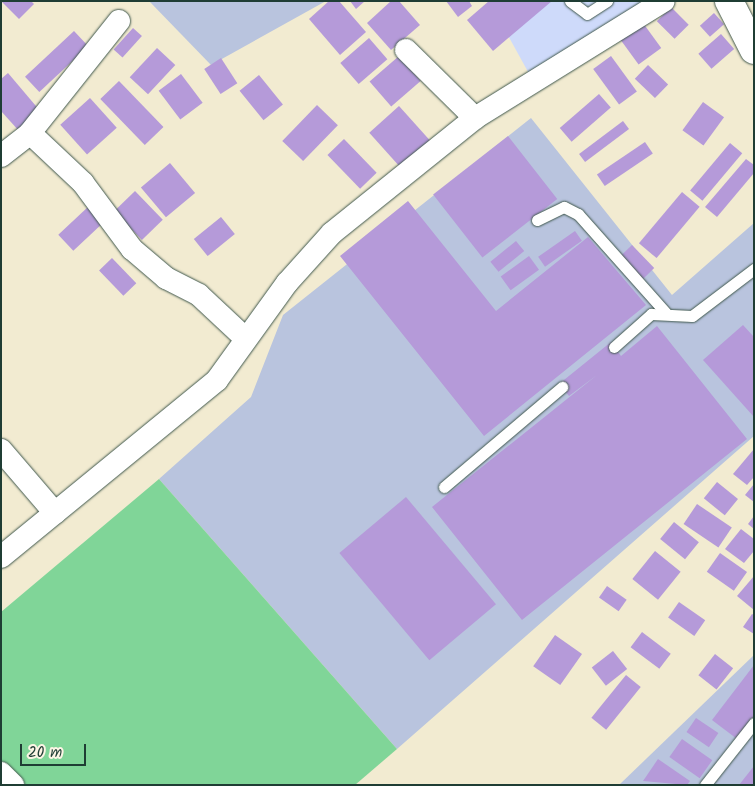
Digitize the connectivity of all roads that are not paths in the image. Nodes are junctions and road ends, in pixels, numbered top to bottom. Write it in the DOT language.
graph roads {
  1 [pos="570,1"];
  2 [pos="606,1"];
  3 [pos="664,1"];
  4 [pos="729,1"];
  5 [pos="119,21"];
  6 [pos="406,50"];
  7 [pos="754,50"];
  8 [pos="475,118"];
  9 [pos="30,132"];
  10 [pos="1,156"];
  11 [pos="537,220"];
  12 [pos="754,269"];
  13 [pos="666,314"];
  14 [pos="245,338"];
  15 [pos="614,347"];
  16 [pos="562,388"];
  17 [pos="1,450"];
  18 [pos="444,486"];
  19 [pos="55,513"];
  20 [pos="1,557"];
  21 [pos="754,723"];
  22 [pos="1,772"];
  23 [pos="14,785"];
  24 [pos="705,785"];
  1 -- 2 [label="lane"];
  3 -- 8 [label="street"];
  4 -- 7 [label="main road"];
  5 -- 9 [label="street"];
  6 -- 8 [label="street"];
  8 -- 14 [label="street"];
  9 -- 10 [label="street"];
  9 -- 14 [label="street"];
  11 -- 13 [label="lane"];
  12 -- 13 [label="lane"];
  13 -- 15 [label="lane"];
  14 -- 19 [label="street"];
  16 -- 18 [label="lane"];
  17 -- 19 [label="street"];
  19 -- 20 [label="street"];
  21 -- 24 [label="lane"];
  22 -- 23 [label="street"];
}
